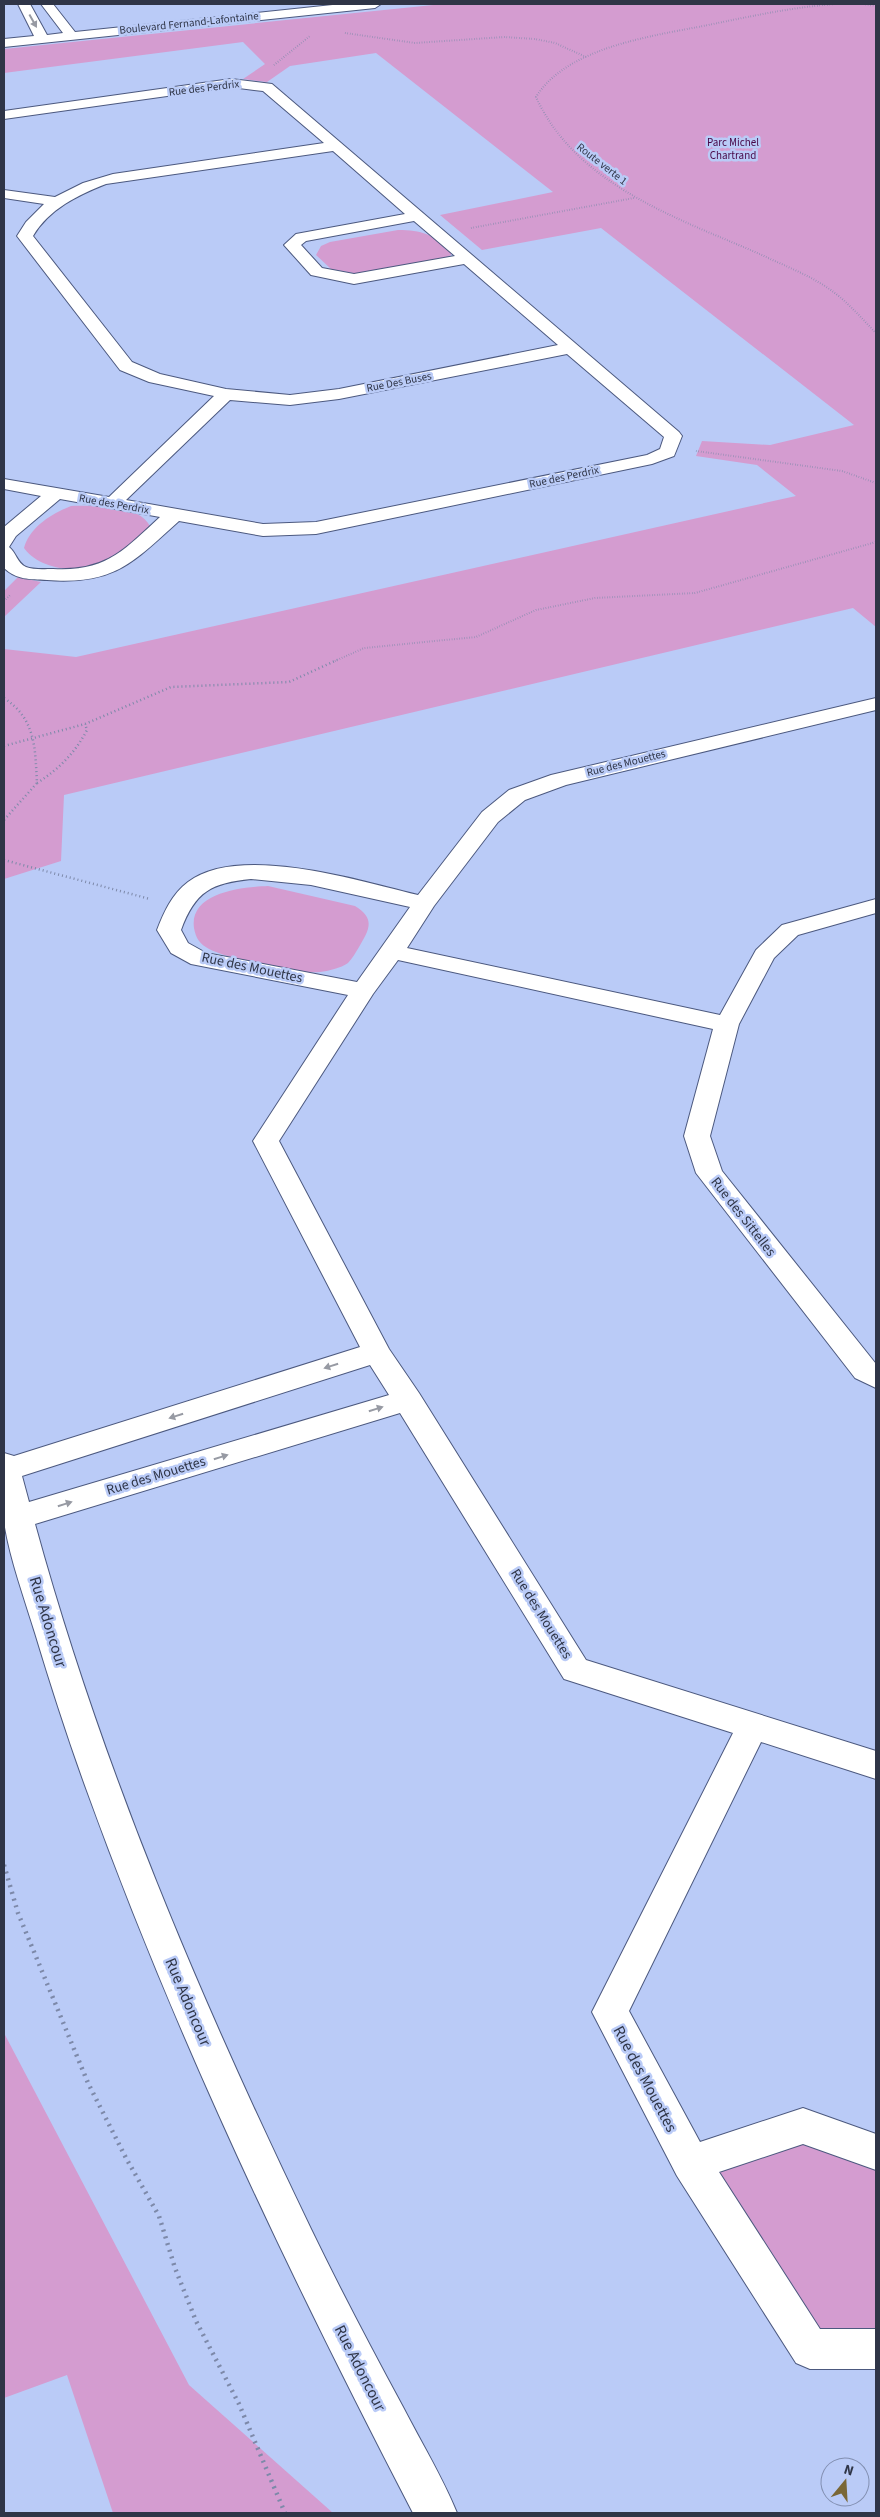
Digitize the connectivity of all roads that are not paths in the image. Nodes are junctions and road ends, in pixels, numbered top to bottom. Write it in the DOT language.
graph roads {
  1 [pos="24,4"];
  2 [pos="47,4"];
  3 [pos="374,4"];
  4 [pos="72,35"];
  5 [pos="42,38"];
  6 [pos="4,42"];
  7 [pos="4,115"];
  8 [pos="336,146"];
  9 [pos="4,194"];
  10 [pos="58,202"];
  11 [pos="417,216"];
  12 [pos="467,259"];
  13 [pos="570,348"];
  14 [pos="226,394"];
  15 [pos="4,484"];
  16 [pos="55,494"];
  17 [pos="112,503"];
  18 [pos="174,515"];
  19 [pos="4,543"];
  20 [pos="4,552"];
  21 [pos="876,704"];
  22 [pos="424,903"];
  23 [pos="876,906"];
  24 [pos="392,952"];
  25 [pos="362,991"];
  26 [pos="727,1024"];
  27 [pos="378,1352"];
  28 [pos="876,1378"];
  29 [pos="409,1400"];
  30 [pos="4,1467"];
  31 [pos="18,1517"];
  32 [pos="753,1726"];
  33 [pos="876,1766"];
  34 [pos="876,2152"];
  35 [pos="691,2163"];
  36 [pos="876,2349"];
  37 [pos="436,2513"];
  1 -- 5 [label="street, one-way"];
  2 -- 4 [label="street"];
  3 -- 4 [label="street, Boulevard Fernand-Lafontaine"];
  4 -- 5 [label="street, Boulevard Fernand-Lafontaine"];
  5 -- 6 [label="street, Boulevard Fernand-Lafontaine"];
  7 -- 8 [label="street, Rue des Perdrix"];
  8 -- 10 [label="street, Rue Des Buses"];
  8 -- 11 [label="street, Rue des Perdrix"];
  9 -- 10 [label="street"];
  10 -- 14 [label="street, Rue Des Buses"];
  11 -- 12 [label="street, Rue des Perdrix"];
  11 -- 12 [label="street"];
  12 -- 13 [label="street, Rue des Perdrix"];
  13 -- 14 [label="street, Rue Des Buses"];
  13 -- 18 [label="street, Rue des Perdrix"];
  14 -- 17 [label="street"];
  15 -- 16 [label="street, Rue des Perdrix"];
  16 -- 17 [label="street, Rue des Perdrix"];
  16 -- 19 [label="street"];
  17 -- 18 [label="street, Rue des Perdrix"];
  18 -- 20 [label="street, Rue des Perdrix"];
  21 -- 22 [label="street, Rue des Mouettes"];
  22 -- 24 [label="street, Rue des Mouettes"];
  22 -- 25 [label="street, Rue des Mouettes"];
  23 -- 26 [label="street, Rue des Sittelles"];
  24 -- 25 [label="street, Rue des Mouettes"];
  24 -- 26 [label="street"];
  25 -- 27 [label="street, Rue des Mouettes"];
  26 -- 28 [label="street, Rue des Sittelles"];
  27 -- 29 [label="street, Rue des Mouettes"];
  27 -- 30 [label="street, one-way"];
  31 -- 29 [label="street, Rue des Mouettes, one-way"];
  29 -- 32 [label="street, Rue des Mouettes"];
  30 -- 31 [label="street, Rue Adoncour"];
  31 -- 37 [label="street, Rue Adoncour"];
  32 -- 33 [label="street, Rue des Mouettes"];
  32 -- 35 [label="street, Rue des Mouettes"];
  34 -- 35 [label="street"];
  35 -- 36 [label="street, Rue des Mouettes"];
}
